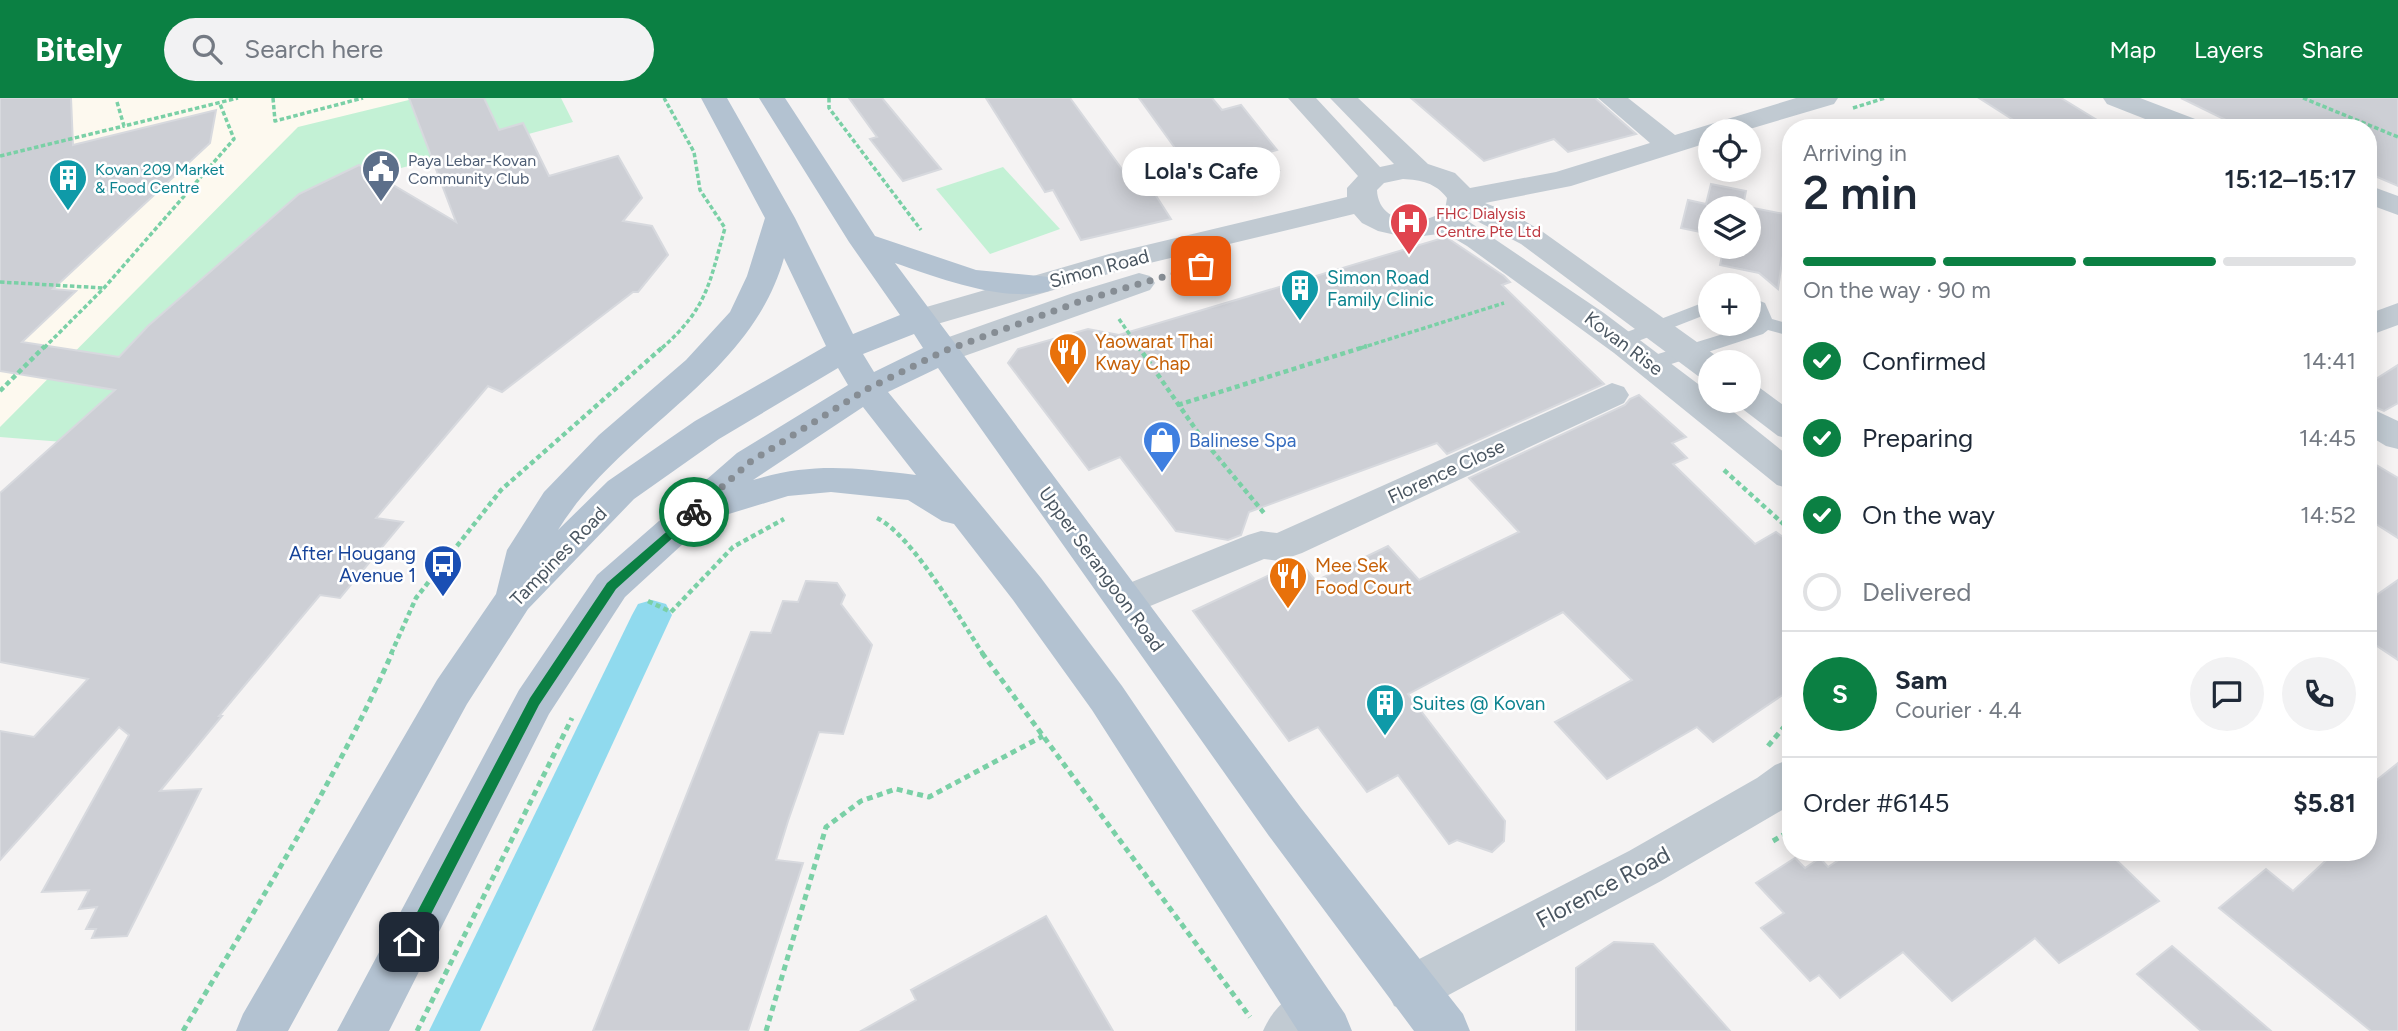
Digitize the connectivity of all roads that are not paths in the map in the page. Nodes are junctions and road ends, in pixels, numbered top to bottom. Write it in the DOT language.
graph roads {
  1 [pos="714,98"];
  2 [pos="772,98"];
  3 [pos="1301,98"];
  4 [pos="1343,98"];
  5 [pos="1611,98"];
  6 [pos="1825,98"];
  7 [pos="2129,100"];
  8 [pos="1755,119"];
  9 [pos="2172,119"];
  10 [pos="1698,136"];
  11 [pos="1670,145"];
  12 [pos="1418,171"];
  13 [pos="1519,189"];
  14 [pos="2377,198"];
  15 [pos="1371,200"];
  16 [pos="2398,206"];
  17 [pos="1458,208"];
  18 [pos="780,218"];
  19 [pos="1515,227"];
  20 [pos="864,242"];
  21 [pos="1038,284"];
  22 [pos="1698,310"];
  23 [pos="2398,313"];
  24 [pos="1761,314"];
  25 [pos="919,319"];
  26 [pos="2377,322"];
  27 [pos="1765,323"];
  28 [pos="1653,327"];
  29 [pos="1782,328"];
  30 [pos="1622,341"];
  31 [pos="844,350"];
  32 [pos="1717,350"];
  33 [pos="944,351"];
  34 [pos="1698,360"];
  35 [pos="1652,363"];
  36 [pos="867,389"];
  37 [pos="1612,395"];
  38 [pos="1761,406"];
  39 [pos="1782,421"];
  40 [pos="2377,424"];
  41 [pos="2398,437"];
  42 [pos="1782,469"];
  43 [pos="695,511"];
  44 [pos="970,519"];
  45 [pos="514,598"];
  46 [pos="1133,611"];
  47 [pos="1782,785"];
  48 [pos="1411,989"];
  49 [pos="1295,1023"];
  50 [pos="261,1031"];
  51 [pos="362,1031"];
  52 [pos="1445,1031"];
  1 -- 18 [label="main road"];
  2 -- 20 [label="main road, Upper Serangoon Road"];
  3 -- 15 [label="street"];
  4 -- 12 [label="street"];
  5 -- 11 [label="street"];
  6 -- 8 [label="street"];
  7 -- 9 [label="street"];
  10 -- 11 [label="street"];
  11 -- 13 [label="street"];
  12 -- 15 [label="street"];
  12 -- 17 [label="street"];
  13 -- 17 [label="street"];
  13 -- 19 [label="street"];
  14 -- 16 [label="street"];
  15 -- 17 [label="street"];
  15 -- 21 [label="street, Simon Road"];
  15 -- 33 [label="street, Simon Road"];
  17 -- 19 [label="street, Kovan Rise"];
  17 -- 30 [label="street, Kovan Rise"];
  18 -- 31 [label="main road"];
  18 -- 45 [label="main road"];
  19 -- 28 [label="street, Kovan Rise"];
  20 -- 21 [label="main road"];
  20 -- 25 [label="main road, Upper Serangoon Road"];
  21 -- 25 [label="street, Simon Road"];
  22 -- 28 [label="lane"];
  23 -- 26 [label="street"];
  24 -- 27 [label="lane"];
  25 -- 31 [label="main road, Tampines Road"];
  25 -- 33 [label="main road, Upper Serangoon Road"];
  27 -- 29 [label="lane"];
  27 -- 32 [label="lane"];
  28 -- 30 [label="lane"];
  28 -- 34 [label="street, Kovan Rise"];
  30 -- 35 [label="street, Kovan Rise"];
  31 -- 36 [label="main road"];
  31 -- 45 [label="main road, Tampines Road"];
  33 -- 36 [label="main road"];
  33 -- 46 [label="main road, Upper Serangoon Road"];
  34 -- 35 [label="lane"];
  35 -- 42 [label="street, Kovan Rise"];
  36 -- 43 [label="main road"];
  36 -- 44 [label="main road"];
  37 -- 46 [label="street, Florence Close"];
  38 -- 39 [label="street"];
  40 -- 41 [label="street"];
  43 -- 44 [label="main road"];
  43 -- 51 [label="main road"];
  44 -- 49 [label="main road"];
  45 -- 50 [label="main road, Tampines Road"];
  46 -- 48 [label="main road, Upper Serangoon Road"];
  47 -- 48 [label="street, Florence Road"];
  48 -- 52 [label="main road, Upper Serangoon Road"];
}
